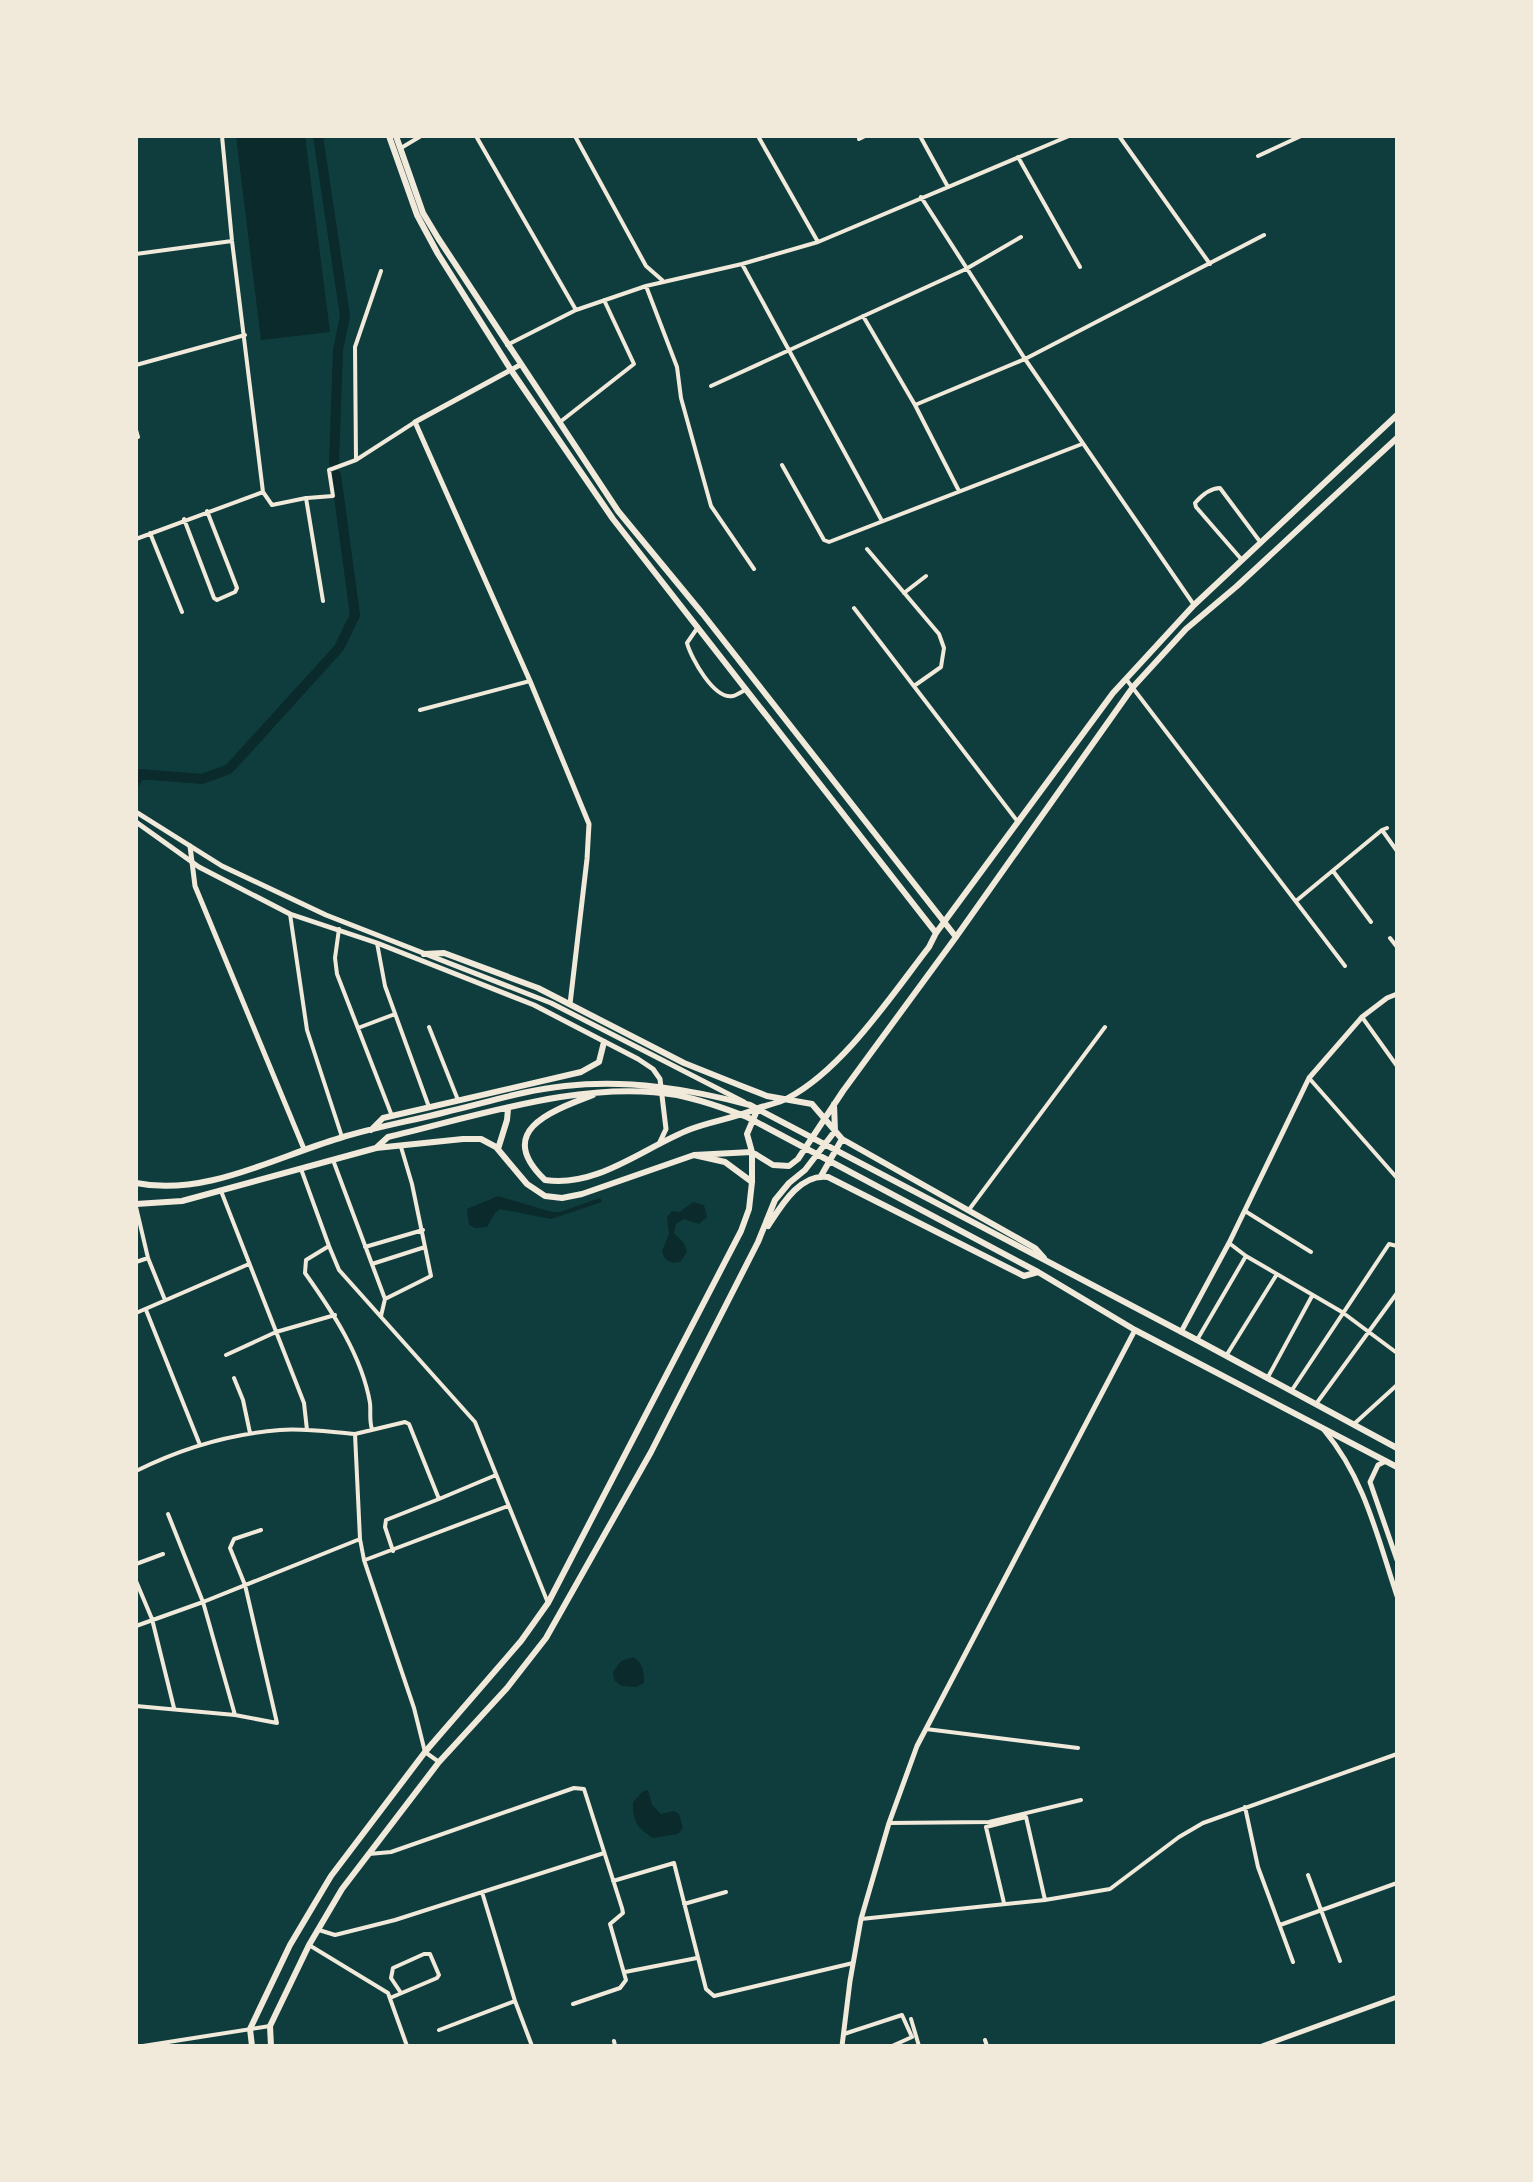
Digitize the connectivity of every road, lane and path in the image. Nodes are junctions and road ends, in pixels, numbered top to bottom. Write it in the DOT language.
graph roads {
  1 [pos="222,136"];
  2 [pos="389,136"];
  3 [pos="396,136"];
  4 [pos="421,136"];
  5 [pos="476,136"];
  6 [pos="575,136"];
  7 [pos="758,136"];
  8 [pos="920,136"];
  9 [pos="1069,136"];
  10 [pos="1119,136"];
  11 [pos="1301,136"];
  12 [pos="399,149"];
  13 [pos="1258,156"];
  14 [pos="1018,157"];
  15 [pos="948,187"];
  16 [pos="921,197"];
  17 [pos="1264,235"];
  18 [pos="1021,237"];
  19 [pos="232,241"];
  20 [pos="818,242"];
  21 [pos="136,254"];
  22 [pos="742,264"];
  23 [pos="1210,264"];
  24 [pos="1080,267"];
  25 [pos="966,269"];
  26 [pos="381,271"];
  27 [pos="663,281"];
  28 [pos="646,286"];
  29 [pos="604,300"];
  30 [pos="576,310"];
  31 [pos="863,316"];
  32 [pos="245,335"];
  33 [pos="507,345"];
  34 [pos="790,352"];
  35 [pos="1025,359"];
  36 [pos="136,365"];
  37 [pos="520,365"];
  38 [pos="511,370"];
  39 [pos="711,386"];
  40 [pos="915,405"];
  41 [pos="1397,415"];
  42 [pos="415,422"];
  43 [pos="559,423"];
  44 [pos="136,430"];
  45 [pos="138,437"];
  46 [pos="1397,438"];
  47 [pos="1082,444"];
  48 [pos="356,460"];
  49 [pos="782,465"];
  50 [pos="959,491"];
  51 [pos="263,492"];
  52 [pos="306,498"];
  53 [pos="207,511"];
  54 [pos="184,519"];
  55 [pos="882,521"];
  56 [pos="150,533"];
  57 [pos="136,539"];
  58 [pos="1261,543"];
  59 [pos="867,549"];
  60 [pos="1242,560"];
  61 [pos="754,569"];
  62 [pos="926,576"];
  63 [pos="904,593"];
  64 [pos="323,601"];
  65 [pos="1194,605"];
  66 [pos="854,608"];
  67 [pos="182,612"];
  68 [pos="1188,613"];
  69 [pos="698,626"];
  70 [pos="1186,629"];
  71 [pos="1126,679"];
  72 [pos="530,681"];
  73 [pos="914,686"];
  74 [pos="1133,687"];
  75 [pos="747,689"];
  76 [pos="420,710"];
  77 [pos="1072,749"];
  78 [pos="1088,749"];
  79 [pos="136,812"];
  80 [pos="1018,823"];
  81 [pos="137,824"];
  82 [pos="190,846"];
  83 [pos="1397,851"];
  84 [pos="192,862"];
  85 [pos="1333,871"];
  86 [pos="1296,901"];
  87 [pos="290,914"];
  88 [pos="1371,922"];
  89 [pos="945,924"];
  90 [pos="339,929"];
  91 [pos="936,933"];
  92 [pos="956,937"];
  93 [pos="1390,938"];
  94 [pos="377,943"];
  95 [pos="1397,947"];
  96 [pos="424,954"];
  97 [pos="1345,966"];
  98 [pos="1397,994"];
  99 [pos="570,1004"];
  100 [pos="395,1014"];
  101 [pos="1362,1017"];
  102 [pos="429,1027"];
  103 [pos="1105,1027"];
  104 [pos="358,1028"];
  105 [pos="604,1042"];
  106 [pos="1397,1066"];
  107 [pos="1309,1078"];
  108 [pos="509,1090"];
  109 [pos="600,1093"];
  110 [pos="787,1099"];
  111 [pos="458,1100"];
  112 [pos="834,1104"];
  113 [pos="429,1107"];
  114 [pos="754,1107"];
  115 [pos="392,1116"];
  116 [pos="825,1118"];
  117 [pos="371,1130"];
  118 [pos="835,1131"];
  119 [pos="342,1137"];
  120 [pos="842,1139"];
  121 [pos="401,1147"];
  122 [pos="658,1147"];
  123 [pos="376,1148"];
  124 [pos="304,1149"];
  125 [pos="498,1149"];
  126 [pos="752,1152"];
  127 [pos="694,1155"];
  128 [pos="333,1158"];
  129 [pos="301,1169"];
  130 [pos="821,1176"];
  131 [pos="1397,1178"];
  132 [pos="752,1182"];
  133 [pos="136,1183"];
  134 [pos="221,1191"];
  135 [pos="136,1206"];
  136 [pos="1244,1210"];
  137 [pos="968,1212"];
  138 [pos="423,1230"];
  139 [pos="760,1239"];
  140 [pos="1229,1243"];
  141 [pos="329,1246"];
  142 [pos="1397,1246"];
  143 [pos="365,1247"];
  144 [pos="425,1247"];
  145 [pos="1311,1252"];
  146 [pos="1246,1256"];
  147 [pos="148,1258"];
  148 [pos="1046,1261"];
  149 [pos="136,1262"];
  150 [pos="249,1264"];
  151 [pos="372,1264"];
  152 [pos="1038,1272"];
  153 [pos="1277,1274"];
  154 [pos="1397,1293"];
  155 [pos="1312,1296"];
  156 [pos="385,1299"];
  157 [pos="165,1300"];
  158 [pos="146,1310"];
  159 [pos="1342,1312"];
  160 [pos="136,1313"];
  161 [pos="335,1315"];
  162 [pos="381,1316"];
  163 [pos="1135,1330"];
  164 [pos="1369,1331"];
  165 [pos="276,1332"];
  166 [pos="1181,1332"];
  167 [pos="1197,1340"];
  168 [pos="1397,1353"];
  169 [pos="226,1355"];
  170 [pos="1226,1356"];
  171 [pos="1268,1377"];
  172 [pos="234,1378"];
  173 [pos="1397,1385"];
  174 [pos="1292,1390"];
  175 [pos="1316,1404"];
  176 [pos="1353,1425"];
  177 [pos="372,1429"];
  178 [pos="1322,1429"];
  179 [pos="307,1430"];
  180 [pos="250,1434"];
  181 [pos="355,1434"];
  182 [pos="200,1445"];
  183 [pos="1397,1448"];
  184 [pos="1386,1461"];
  185 [pos="1397,1467"];
  186 [pos="136,1471"];
  187 [pos="496,1475"];
  188 [pos="439,1499"];
  189 [pos="508,1506"];
  190 [pos="168,1514"];
  191 [pos="261,1530"];
  192 [pos="360,1539"];
  193 [pos="393,1551"];
  194 [pos="1394,1551"];
  195 [pos="163,1554"];
  196 [pos="1383,1554"];
  197 [pos="364,1560"];
  198 [pos="1397,1560"];
  199 [pos="136,1564"];
  200 [pos="136,1581"];
  201 [pos="245,1585"];
  202 [pos="1397,1596"];
  203 [pos="203,1602"];
  204 [pos="548,1603"];
  205 [pos="152,1619"];
  206 [pos="136,1626"];
  207 [pos="136,1706"];
  208 [pos="174,1708"];
  209 [pos="235,1715"];
  210 [pos="926,1729"];
  211 [pos="1078,1748"];
  212 [pos="425,1752"];
  213 [pos="1397,1754"];
  214 [pos="439,1762"];
  215 [pos="1081,1800"];
  216 [pos="1245,1807"];
  217 [pos="889,1823"];
  218 [pos="604,1853"];
  219 [pos="369,1854"];
  220 [pos="1308,1875"];
  221 [pos="613,1881"];
  222 [pos="1397,1883"];
  223 [pos="482,1892"];
  224 [pos="726,1892"];
  225 [pos="1045,1900"];
  226 [pos="1004,1903"];
  227 [pos="684,1904"];
  228 [pos="1321,1910"];
  229 [pos="861,1919"];
  230 [pos="1280,1925"];
  231 [pos="318,1930"];
  232 [pos="309,1945"];
  233 [pos="697,1958"];
  234 [pos="1340,1961"];
  235 [pos="1293,1962"];
  236 [pos="853,1963"];
  237 [pos="625,1972"];
  238 [pos="401,1993"];
  239 [pos="1397,1997"];
  240 [pos="390,1998"];
  241 [pos="515,2001"];
  242 [pos="573,2004"];
  243 [pos="911,2019"];
  244 [pos="270,2026"];
  245 [pos="250,2029"];
  246 [pos="439,2030"];
  247 [pos="844,2034"];
  248 [pos="840,2045"];
  249 [pos="143,2046"];
  250 [pos="252,2046"];
  251 [pos="271,2046"];
  252 [pos="407,2046"];
  253 [pos="532,2046"];
  254 [pos="892,2046"];
  255 [pos="919,2046"];
  256 [pos="1262,2046"];
  1 -- 19 [label="street"];
  2 -- 38 [label="main road"];
  3 -- 12 [label="main road"];
  4 -- 12 [label="street"];
  5 -- 30 [label="street"];
  6 -- 27 [label="street"];
  7 -- 20 [label="street"];
  8 -- 15 [label="street"];
  9 -- 14 [label="street"];
  10 -- 23 [label="street"];
  11 -- 13 [label="street"];
  12 -- 33 [label="main road"];
  14 -- 15 [label="street"];
  14 -- 24 [label="street"];
  15 -- 16 [label="street"];
  16 -- 20 [label="street"];
  16 -- 25 [label="street"];
  17 -- 23 [label="street"];
  18 -- 25 [label="street"];
  19 -- 21 [label="street"];
  19 -- 32 [label="street"];
  20 -- 22 [label="street"];
  22 -- 27 [label="street"];
  22 -- 34 [label="street"];
  23 -- 35 [label="street"];
  25 -- 31 [label="street"];
  25 -- 35 [label="street"];
  26 -- 48 [label="street"];
  27 -- 28 [label="street"];
  28 -- 29 [label="street"];
  28 -- 61 [label="street"];
  29 -- 30 [label="street"];
  29 -- 43 [label="street"];
  30 -- 33 [label="street"];
  31 -- 34 [label="street"];
  31 -- 40 [label="street"];
  32 -- 36 [label="street"];
  32 -- 51 [label="street"];
  33 -- 37 [label="main road"];
  34 -- 39 [label="street"];
  34 -- 55 [label="street"];
  35 -- 40 [label="street"];
  35 -- 47 [label="street"];
  37 -- 38 [label="street"];
  37 -- 43 [label="main road"];
  38 -- 42 [label="street"];
  38 -- 69 [label="main road"];
  40 -- 50 [label="street"];
  41 -- 58 [label="main road"];
  42 -- 48 [label="street"];
  42 -- 72 [label="street"];
  43 -- 89 [label="main road"];
  44 -- 45 [label="street"];
  46 -- 70 [label="main road"];
  47 -- 50 [label="street"];
  47 -- 65 [label="street"];
  48 -- 52 [label="street"];
  49 -- 55 [label="street"];
  50 -- 55 [label="street"];
  51 -- 52 [label="street"];
  51 -- 53 [label="street"];
  52 -- 64 [label="street"];
  53 -- 54 [label="street"];
  53 -- 54 [label="street"];
  54 -- 56 [label="street"];
  56 -- 57 [label="street"];
  56 -- 67 [label="street"];
  58 -- 60 [label="main road"];
  58 -- 60 [label="street"];
  59 -- 63 [label="street"];
  60 -- 65 [label="main road"];
  62 -- 63 [label="street"];
  63 -- 73 [label="street"];
  65 -- 68 [label="main road"];
  66 -- 73 [label="street"];
  68 -- 70 [label="main road"];
  68 -- 71 [label="main road"];
  69 -- 75 [label="main road"];
  69 -- 75 [label="street"];
  70 -- 74 [label="main road"];
  71 -- 74 [label="street"];
  71 -- 77 [label="main road"];
  72 -- 76 [label="street"];
  72 -- 99 [label="street"];
  73 -- 80 [label="street"];
  74 -- 78 [label="main road"];
  74 -- 86 [label="street"];
  75 -- 91 [label="main road"];
  77 -- 78 [label="main road"];
  77 -- 80 [label="main road"];
  78 -- 92 [label="main road"];
  79 -- 82 [label="street"];
  80 -- 89 [label="main road"];
  81 -- 84 [label="street"];
  82 -- 84 [label="street"];
  82 -- 96 [label="street"];
  83 -- 85 [label="street"];
  84 -- 87 [label="street"];
  84 -- 124 [label="street"];
  85 -- 86 [label="street"];
  85 -- 88 [label="street"];
  86 -- 97 [label="street"];
  87 -- 90 [label="street"];
  87 -- 119 [label="street"];
  89 -- 91 [label="main road"];
  89 -- 92 [label="main road"];
  90 -- 94 [label="street"];
  90 -- 104 [label="street"];
  91 -- 110 [label="main road"];
  92 -- 112 [label="main road"];
  93 -- 95 [label="street"];
  94 -- 100 [label="street"];
  94 -- 105 [label="street"];
  96 -- 99 [label="main road"];
  96 -- 114 [label="street"];
  98 -- 101 [label="street"];
  99 -- 110 [label="main road"];
  100 -- 104 [label="street"];
  100 -- 113 [label="street"];
  101 -- 106 [label="street"];
  101 -- 107 [label="street"];
  102 -- 111 [label="street"];
  103 -- 137 [label="street"];
  104 -- 115 [label="street"];
  105 -- 108 [label="main road"];
  105 -- 122 [label="street"];
  107 -- 131 [label="street"];
  107 -- 136 [label="street"];
  108 -- 111 [label="main road"];
  108 -- 125 [label="main road"];
  109 -- 122 [label="main road"];
  109 -- 123 [label="main road"];
  109 -- 152 [label="main road"];
  110 -- 114 [label="main road"];
  110 -- 116 [label="main road"];
  111 -- 113 [label="main road"];
  112 -- 116 [label="main road"];
  112 -- 118 [label="main road"];
  113 -- 115 [label="main road"];
  114 -- 117 [label="main road"];
  114 -- 122 [label="main road"];
  114 -- 126 [label="main road"];
  114 -- 148 [label="main road"];
  115 -- 117 [label="main road"];
  116 -- 118 [label="main road"];
  116 -- 126 [label="main road"];
  117 -- 119 [label="main road"];
  118 -- 120 [label="main road"];
  118 -- 139 [label="main road"];
  119 -- 124 [label="main road"];
  120 -- 130 [label="main road"];
  120 -- 137 [label="main road"];
  121 -- 123 [label="main road"];
  121 -- 125 [label="main road"];
  121 -- 138 [label="street"];
  123 -- 128 [label="main road"];
  124 -- 133 [label="main road"];
  125 -- 127 [label="main road"];
  126 -- 127 [label="main road"];
  126 -- 132 [label="main road"];
  127 -- 132 [label="main road"];
  128 -- 129 [label="main road"];
  128 -- 143 [label="street"];
  129 -- 134 [label="main road"];
  129 -- 141 [label="street"];
  130 -- 139 [label="main road"];
  130 -- 152 [label="main road"];
  132 -- 204 [label="main road"];
  134 -- 135 [label="main road"];
  134 -- 150 [label="street"];
  135 -- 147 [label="street"];
  136 -- 140 [label="street"];
  136 -- 145 [label="street"];
  137 -- 148 [label="main road"];
  138 -- 143 [label="street"];
  138 -- 144 [label="street"];
  139 -- 214 [label="main road"];
  140 -- 146 [label="street"];
  140 -- 166 [label="street"];
  141 -- 161 [label="street"];
  141 -- 162 [label="street"];
  142 -- 159 [label="street"];
  143 -- 151 [label="street"];
  144 -- 151 [label="street"];
  144 -- 156 [label="street"];
  146 -- 153 [label="street"];
  146 -- 167 [label="street"];
  147 -- 149 [label="street"];
  147 -- 157 [label="street"];
  148 -- 166 [label="main road"];
  150 -- 157 [label="street"];
  150 -- 165 [label="street"];
  151 -- 156 [label="street"];
  152 -- 163 [label="main road"];
  153 -- 155 [label="street"];
  153 -- 170 [label="street"];
  154 -- 164 [label="street"];
  155 -- 159 [label="street"];
  155 -- 171 [label="street"];
  156 -- 162 [label="street"];
  157 -- 158 [label="street"];
  158 -- 160 [label="street"];
  158 -- 182 [label="street"];
  159 -- 164 [label="street"];
  159 -- 174 [label="street"];
  161 -- 165 [label="street"];
  161 -- 177 [label="street"];
  162 -- 187 [label="street"];
  163 -- 178 [label="main road"];
  163 -- 210 [label="street"];
  164 -- 168 [label="street"];
  164 -- 175 [label="street"];
  165 -- 169 [label="street"];
  165 -- 179 [label="street"];
  166 -- 167 [label="main road"];
  167 -- 170 [label="main road"];
  170 -- 171 [label="main road"];
  171 -- 174 [label="main road"];
  172 -- 180 [label="street"];
  173 -- 176 [label="street"];
  174 -- 175 [label="main road"];
  175 -- 176 [label="main road"];
  176 -- 183 [label="main road"];
  177 -- 181 [label="street"];
  177 -- 188 [label="street"];
  178 -- 184 [label="main road"];
  178 -- 196 [label="street"];
  179 -- 180 [label="street"];
  179 -- 181 [label="street"];
  180 -- 182 [label="street"];
  181 -- 192 [label="street"];
  182 -- 186 [label="street"];
  184 -- 185 [label="main road"];
  184 -- 194 [label="street"];
  187 -- 188 [label="street"];
  187 -- 189 [label="street"];
  188 -- 193 [label="street"];
  189 -- 193 [label="street"];
  189 -- 204 [label="street"];
  190 -- 203 [label="street"];
  191 -- 201 [label="street"];
  192 -- 197 [label="street"];
  192 -- 201 [label="street"];
  193 -- 197 [label="street"];
  194 -- 196 [label="street"];
  194 -- 198 [label="street"];
  195 -- 199 [label="street"];
  196 -- 202 [label="street"];
  197 -- 212 [label="street"];
  200 -- 205 [label="street"];
  201 -- 203 [label="street"];
  201 -- 209 [label="street"];
  203 -- 205 [label="street"];
  203 -- 209 [label="street"];
  204 -- 212 [label="main road"];
  205 -- 206 [label="street"];
  205 -- 208 [label="street"];
  207 -- 208 [label="street"];
  208 -- 209 [label="street"];
  210 -- 211 [label="street"];
  210 -- 217 [label="street"];
  212 -- 214 [label="street"];
  212 -- 245 [label="main road"];
  213 -- 216 [label="street"];
  214 -- 219 [label="main road"];
  215 -- 217 [label="street"];
  216 -- 225 [label="street"];
  216 -- 230 [label="street"];
  217 -- 229 [label="street"];
  218 -- 219 [label="street"];
  218 -- 221 [label="street"];
  218 -- 223 [label="street"];
  219 -- 231 [label="main road"];
  220 -- 228 [label="street"];
  221 -- 227 [label="street"];
  221 -- 237 [label="street"];
  222 -- 228 [label="street"];
  223 -- 231 [label="street"];
  223 -- 241 [label="street"];
  224 -- 227 [label="street"];
  225 -- 226 [label="street"];
  225 -- 226 [label="street"];
  226 -- 229 [label="street"];
  227 -- 233 [label="street"];
  228 -- 230 [label="street"];
  228 -- 234 [label="street"];
  229 -- 236 [label="street"];
  230 -- 235 [label="street"];
  231 -- 232 [label="main road"];
  232 -- 240 [label="street"];
  232 -- 244 [label="main road"];
  233 -- 236 [label="street"];
  233 -- 237 [label="street"];
  236 -- 247 [label="street"];
  237 -- 242 [label="street"];
  238 -- 238 [label="street"];
  238 -- 240 [label="street"];
  239 -- 256 [label="street"];
  240 -- 252 [label="street"];
  241 -- 246 [label="street"];
  241 -- 253 [label="street"];
  243 -- 255 [label="street"];
  244 -- 245 [label="street"];
  244 -- 251 [label="main road"];
  245 -- 249 [label="street"];
  245 -- 250 [label="main road"];
  247 -- 248 [label="street"];
  247 -- 254 [label="street"];
}
